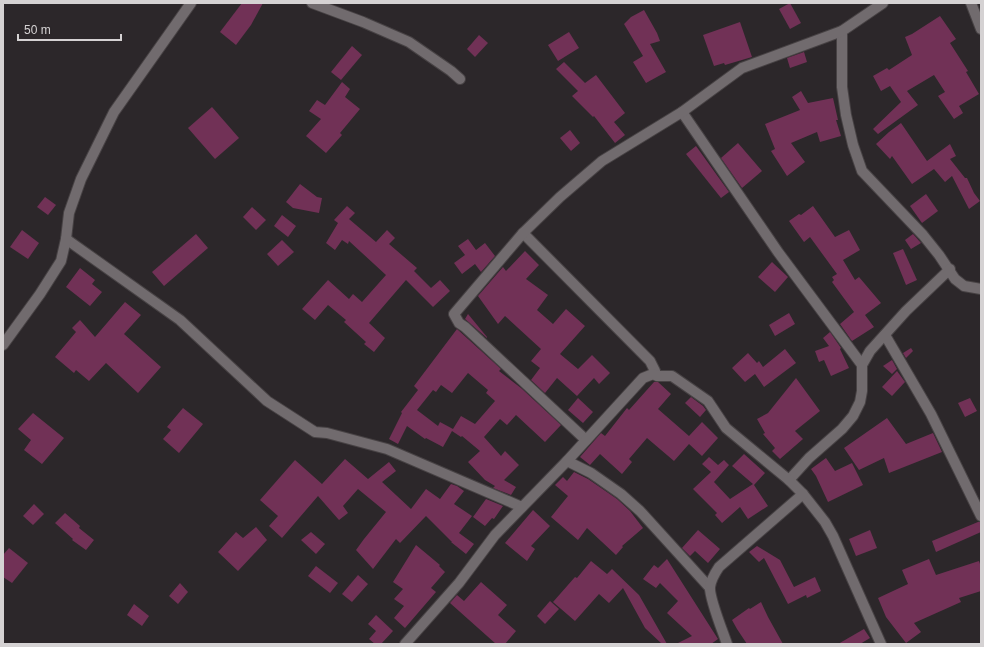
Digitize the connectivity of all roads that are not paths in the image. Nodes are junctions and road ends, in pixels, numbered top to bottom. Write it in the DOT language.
graph roads {
  1 [pos="191,3"];
  2 [pos="312,3"];
  3 [pos="883,3"];
  4 [pos="971,3"];
  5 [pos="981,29"];
  6 [pos="842,31"];
  7 [pos="460,79"];
  8 [pos="682,112"];
  9 [pos="524,233"];
  10 [pos="66,239"];
  11 [pos="950,269"];
  12 [pos="981,289"];
  13 [pos="885,334"];
  14 [pos="3,345"];
  15 [pos="862,365"];
  16 [pos="653,374"];
  17 [pos="586,440"];
  18 [pos="567,460"];
  19 [pos="789,480"];
  20 [pos="803,494"];
  21 [pos="522,507"];
  22 [pos="981,516"];
  23 [pos="710,588"];
  24 [pos="406,644"];
  25 [pos="727,644"];
  26 [pos="881,644"];
  1 -- 10 [label="street"];
  2 -- 7 [label="street"];
  3 -- 6 [label="street"];
  4 -- 5 [label="street"];
  6 -- 8 [label="street"];
  6 -- 11 [label="street"];
  8 -- 9 [label="street"];
  8 -- 15 [label="street"];
  9 -- 16 [label="street"];
  9 -- 17 [label="street"];
  10 -- 14 [label="street"];
  10 -- 21 [label="street"];
  11 -- 12 [label="street"];
  11 -- 13 [label="street"];
  13 -- 15 [label="street"];
  13 -- 22 [label="street"];
  15 -- 19 [label="street"];
  16 -- 17 [label="street"];
  16 -- 19 [label="street"];
  17 -- 18 [label="street"];
  18 -- 21 [label="street"];
  18 -- 23 [label="street"];
  19 -- 20 [label="street"];
  20 -- 23 [label="street"];
  20 -- 26 [label="street"];
  21 -- 24 [label="street"];
  23 -- 25 [label="street"];
}
